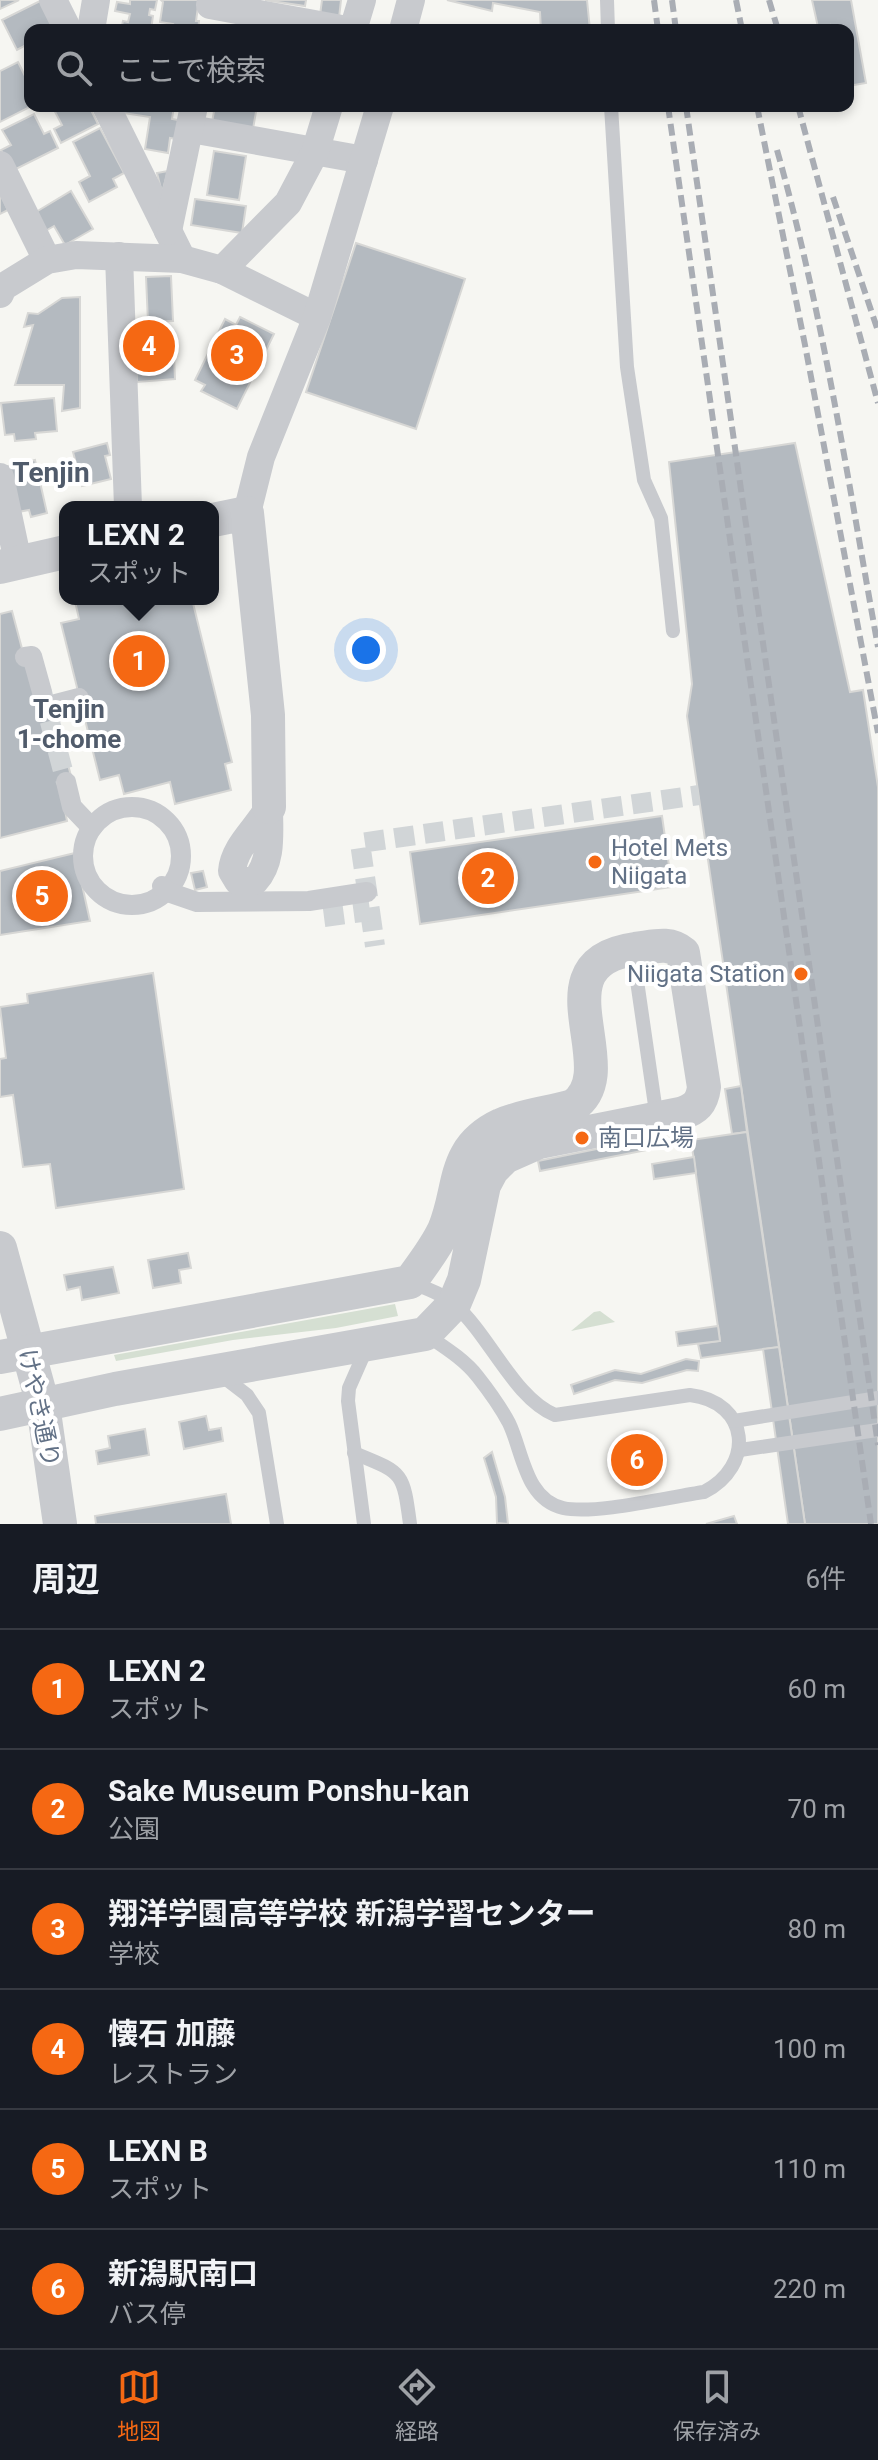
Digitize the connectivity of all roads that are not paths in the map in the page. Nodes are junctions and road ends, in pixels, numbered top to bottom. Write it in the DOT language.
graph roads {
  1 [pos="53,0"];
  2 [pos="96,0"];
  3 [pos="362,0"];
  4 [pos="411,0"];
  5 [pos="607,0"];
  6 [pos="209,12"];
  7 [pos="65,24"];
  8 [pos="92,24"];
  9 [pos="301,24"];
  10 [pos="355,24"];
  11 [pos="405,24"];
  12 [pos="608,24"];
  13 [pos="109,112"];
  14 [pos="327,112"];
  15 [pos="378,112"];
  16 [pos="611,112"];
  17 [pos="193,117"];
  18 [pos="315,152"];
  19 [pos="364,160"];
  20 [pos="0,165"];
  21 [pos="168,231"];
  22 [pos="119,256"];
  23 [pos="182,259"];
  24 [pos="47,260"];
  25 [pos="222,270"];
  26 [pos="0,294"];
  27 [pos="317,317"];
  28 [pos="0,477"];
  29 [pos="128,501"];
  30 [pos="247,513"];
  31 [pos="219,519"];
  32 [pos="59,553"];
  33 [pos="9,564"];
  34 [pos="673,631"];
  35 [pos="25,657"];
  36 [pos="79,698"];
  37 [pos="66,782"];
  38 [pos="269,807"];
  39 [pos="92,828"];
  40 [pos="164,889"];
  41 [pos="367,892"];
  42 [pos="616,952"];
  43 [pos="657,1119"];
  44 [pos="0,1248"];
  45 [pos="410,1282"];
  46 [pos="454,1304"];
  47 [pos="425,1334"];
  48 [pos="369,1343"];
  49 [pos="14,1354"];
  50 [pos="217,1372"];
  51 [pos="878,1398"];
  52 [pos="43,1405"];
  53 [pos="0,1414"];
  54 [pos="734,1421"];
  55 [pos="878,1430"];
  56 [pos="740,1450"];
  57 [pos="354,1453"];
  58 [pos="60,1524"];
  59 [pos="277,1524"];
  60 [pos="364,1524"];
  61 [pos="410,1524"];
  1 -- 7 [label="street"];
  2 -- 8 [label="street"];
  3 -- 10 [label="street"];
  4 -- 11 [label="street"];
  5 -- 12 [label="lane"];
  6 -- 9 [label="street"];
  13 -- 21 [label="street"];
  14 -- 18 [label="street"];
  15 -- 19 [label="street"];
  16 -- 34 [label="lane"];
  17 -- 18 [label="street"];
  17 -- 21 [label="street"];
  18 -- 19 [label="street"];
  18 -- 25 [label="street"];
  19 -- 27 [label="street"];
  20 -- 24 [label="street"];
  21 -- 23 [label="street"];
  22 -- 23 [label="street"];
  22 -- 24 [label="street"];
  22 -- 29 [label="street"];
  23 -- 25 [label="street"];
  24 -- 26 [label="street"];
  25 -- 27 [label="street"];
  27 -- 30 [label="street"];
  28 -- 33 [label="street"];
  30 -- 31 [label="street"];
  30 -- 38 [label="street"];
  32 -- 33 [label="street"];
  35 -- 36 [label="street"];
  37 -- 39 [label="street"];
  39 -- 40 [label="street"];
  39 -- 40 [label="street"];
  40 -- 41 [label="street"];
  42 -- 43 [label="lane"];
  42 -- 43 [label="street"];
  42 -- 45 [label="street"];
  43 -- 46 [label="street"];
  44 -- 49 [label="street, けやき通り"];
  45 -- 46 [label="lane"];
  45 -- 49 [label="street"];
  46 -- 47 [label="street"];
  46 -- 54 [label="lane"];
  47 -- 48 [label="street"];
  47 -- 56 [label="lane"];
  48 -- 50 [label="street"];
  48 -- 57 [label="lane"];
  49 -- 52 [label="street, けやき通り"];
  50 -- 52 [label="street"];
  50 -- 59 [label="lane"];
  51 -- 54 [label="lane"];
  52 -- 53 [label="street"];
  52 -- 58 [label="street, けやき通り"];
  54 -- 56 [label="lane"];
  55 -- 56 [label="lane"];
  57 -- 60 [label="lane"];
  57 -- 61 [label="lane"];
}
